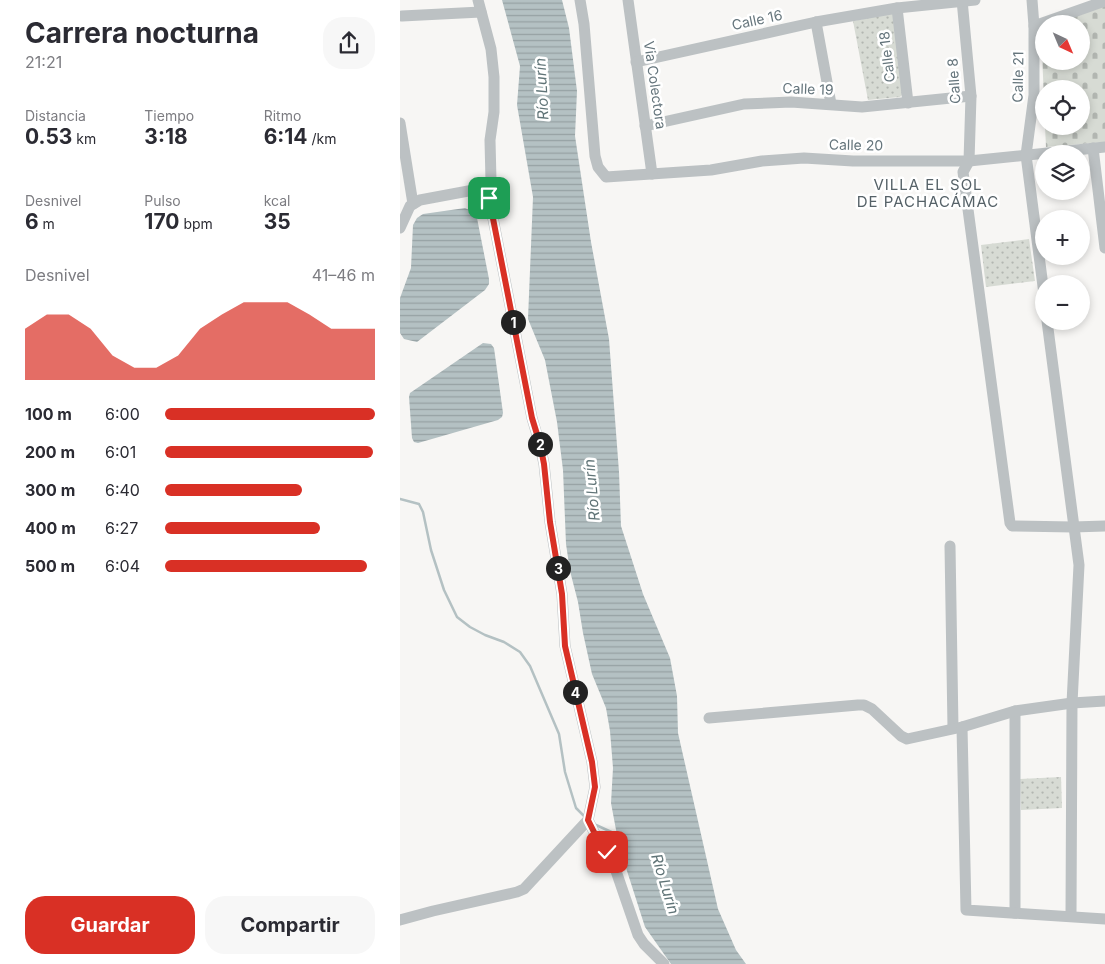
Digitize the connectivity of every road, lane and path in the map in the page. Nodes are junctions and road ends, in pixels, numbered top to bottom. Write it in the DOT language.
graph roads {
  1 [pos="478,0"];
  2 [pos="580,0"];
  3 [pos="628,0"];
  4 [pos="975,0"];
  5 [pos="1032,0"];
  6 [pos="962,1"];
  7 [pos="1105,1"];
  8 [pos="897,8"];
  9 [pos="481,12"];
  10 [pos="402,16"];
  11 [pos="816,22"];
  12 [pos="1034,26"];
  13 [pos="636,62"];
  14 [pos="971,96"];
  15 [pos="908,103"];
  16 [pos="832,104"];
  17 [pos="400,122"];
  18 [pos="645,126"];
  19 [pos="1105,147"];
  20 [pos="1093,148"];
  21 [pos="1026,155"];
  22 [pos="969,161"];
  23 [pos="652,174"];
  24 [pos="491,181"];
  25 [pos="413,204"];
  26 [pos="400,228"];
  27 [pos="1105,248"];
  28 [pos="1042,275"];
  29 [pos="1048,330"];
  30 [pos="1105,526"];
  31 [pos="1073,527"];
  32 [pos="950,546"];
  33 [pos="1105,701"];
  34 [pos="1072,703"];
  35 [pos="1015,711"];
  36 [pos="709,718"];
  37 [pos="958,728"];
  38 [pos="588,820"];
  39 [pos="1015,913"];
  40 [pos="1071,916"];
  41 [pos="1105,919"];
  42 [pos="400,920"];
  43 [pos="664,964"];
  1 -- 9 [label="street"];
  2 -- 23 [label="street, Calle 20"];
  3 -- 13 [label="street, Via Colectora"];
  4 -- 6 [label="street, Calle 16"];
  5 -- 12 [label="street, Calle 21"];
  6 -- 8 [label="street, Calle 16"];
  6 -- 14 [label="street, Calle 8"];
  7 -- 12 [label="street"];
  8 -- 11 [label="street, Calle 16"];
  8 -- 15 [label="street, Calle 18"];
  9 -- 10 [label="street"];
  9 -- 24 [label="street"];
  11 -- 13 [label="street, Calle 16"];
  11 -- 16 [label="street"];
  12 -- 21 [label="street, Calle 21"];
  13 -- 18 [label="street, Via Colectora"];
  14 -- 15 [label="street, Calle 19"];
  14 -- 22 [label="street, Calle 8"];
  15 -- 16 [label="street, Calle 19"];
  16 -- 18 [label="street, Calle 19"];
  17 -- 25 [label="street"];
  18 -- 23 [label="street, Via Colectora"];
  19 -- 20 [label="street, Calle 20"];
  20 -- 21 [label="street, Calle 20"];
  20 -- 27 [label="street"];
  21 -- 22 [label="street, Calle 20"];
  21 -- 28 [label="street, Calle 21"];
  22 -- 23 [label="street, Calle 20"];
  22 -- 31 [label="street, Calle 8"];
  24 -- 25 [label="street"];
  24 -- 38 [label="street"];
  25 -- 26 [label="street"];
  29 -- 31 [label="street"];
  30 -- 31 [label="street"];
  31 -- 34 [label="street"];
  32 -- 37 [label="street"];
  33 -- 34 [label="street"];
  34 -- 35 [label="street"];
  34 -- 40 [label="street"];
  35 -- 37 [label="street"];
  35 -- 39 [label="street"];
  36 -- 37 [label="street"];
  37 -- 39 [label="street"];
  38 -- 42 [label="street"];
  38 -- 43 [label="street"];
  39 -- 40 [label="street"];
  40 -- 41 [label="street"];
}
